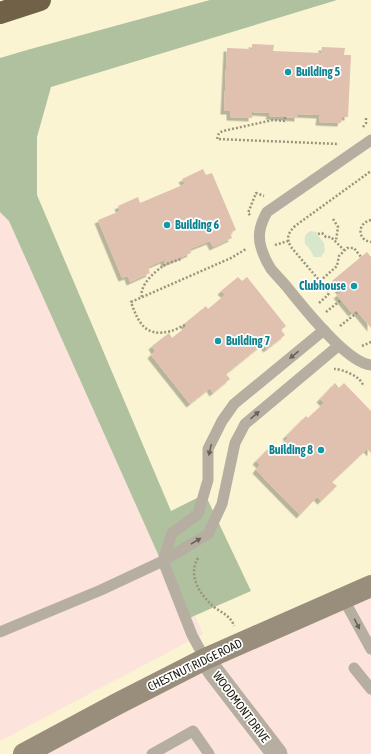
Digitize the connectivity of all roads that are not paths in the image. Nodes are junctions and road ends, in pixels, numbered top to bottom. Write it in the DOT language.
graph roads {
  1 [pos="40,0"];
  2 [pos="0,13"];
  3 [pos="371,140"];
  4 [pos="324,330"];
  5 [pos="338,346"];
  6 [pos="371,365"];
  7 [pos="163,561"];
  8 [pos="371,586"];
  9 [pos="344,598"];
  10 [pos="0,632"];
  11 [pos="371,649"];
  12 [pos="206,659"];
  13 [pos="354,668"];
  14 [pos="371,689"];
  15 [pos="24,754"];
  16 [pos="152,754"];
  17 [pos="209,754"];
  18 [pos="277,754"];
  1 -- 2 [label="highway"];
  3 -- 4 [label="lane"];
  4 -- 5 [label="lane"];
  4 -- 7 [label="lane, one-way"];
  5 -- 6 [label="lane"];
  7 -- 5 [label="lane, one-way"];
  7 -- 10 [label="lane"];
  7 -- 12 [label="lane"];
  8 -- 9 [label="main road, CHESTNUT RIDGE ROAD"];
  9 -- 11 [label="lane, one-way"];
  9 -- 12 [label="main road, CHESTNUT RIDGE ROAD"];
  12 -- 15 [label="main road, CHESTNUT RIDGE ROAD"];
  12 -- 18 [label="street, WOODMONT DRIVE"];
  13 -- 14 [label="lane"];
  16 -- 17 [label="lane"];
}
